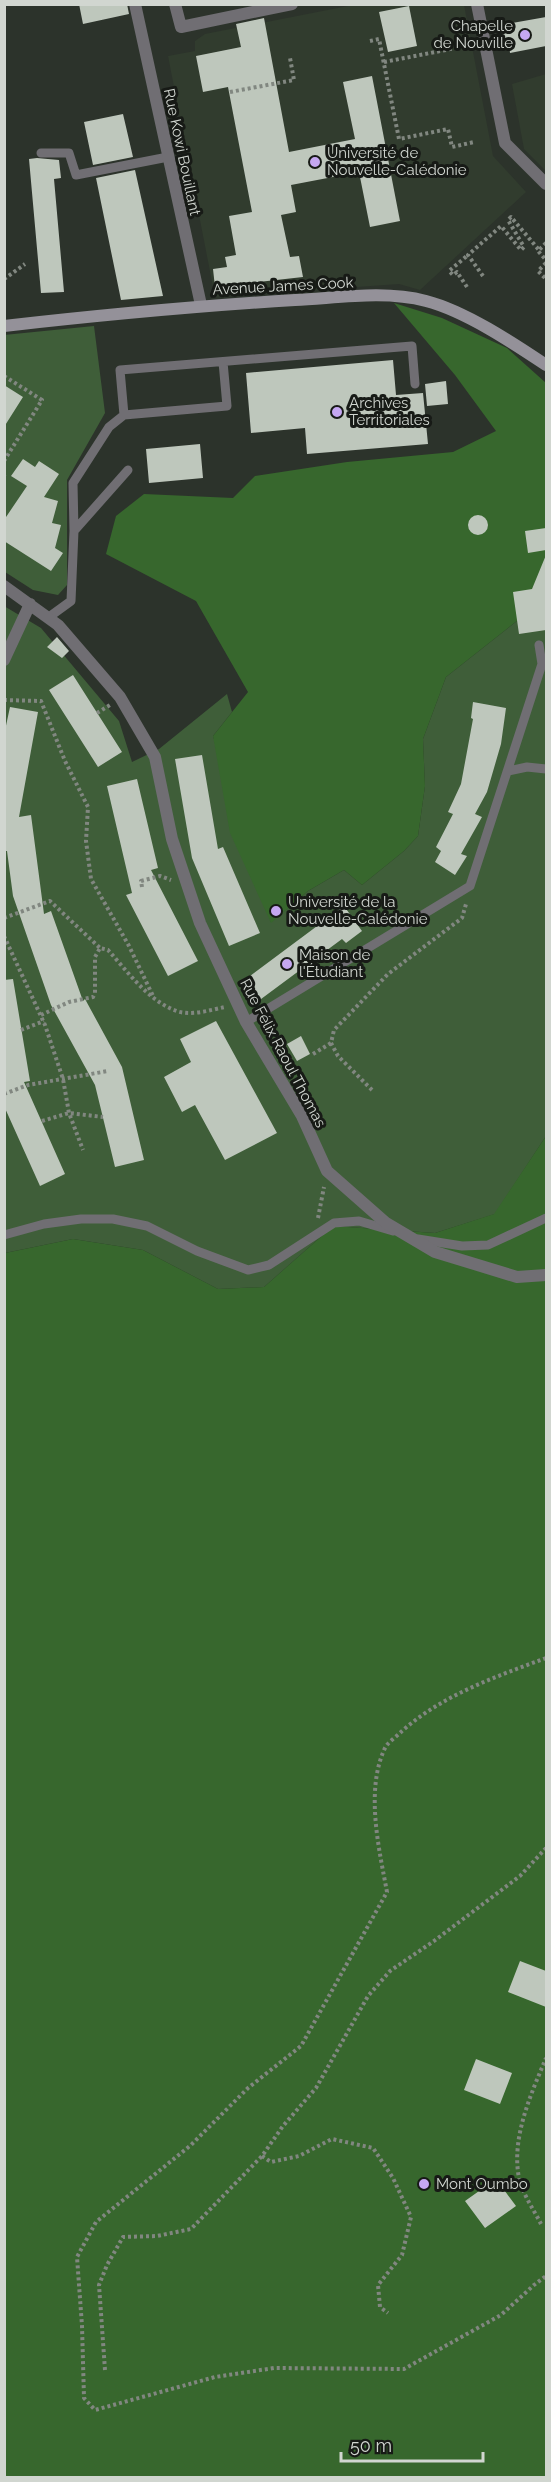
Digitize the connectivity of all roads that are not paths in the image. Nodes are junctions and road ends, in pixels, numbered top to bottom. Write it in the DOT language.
graph roads {
  1 [pos="135,4"];
  2 [pos="175,4"];
  3 [pos="292,4"];
  4 [pos="477,4"];
  5 [pos="41,153"];
  6 [pos="168,157"];
  7 [pos="546,184"];
  8 [pos="201,305"];
  9 [pos="4,326"];
  10 [pos="223,362"];
  11 [pos="546,365"];
  12 [pos="416,384"];
  13 [pos="124,415"];
  14 [pos="128,470"];
  15 [pos="74,531"];
  16 [pos="4,586"];
  17 [pos="30,604"];
  18 [pos="49,617"];
  19 [pos="539,645"];
  20 [pos="4,660"];
  21 [pos="546,769"];
  22 [pos="508,771"];
  23 [pos="246,1022"];
  24 [pos="546,1218"];
  25 [pos="4,1235"];
  26 [pos="406,1236"];
  27 [pos="546,1275"];
  1 -- 6 [label="street, Rue Kowi Bouillant"];
  2 -- 3 [label="street"];
  4 -- 7 [label="street"];
  5 -- 6 [label="lane"];
  6 -- 8 [label="street, Rue Kowi Bouillant"];
  8 -- 9 [label="main road, Avenue James Cook"];
  8 -- 11 [label="main road, Avenue James Cook"];
  10 -- 12 [label="lane"];
  10 -- 13 [label="lane"];
  10 -- 13 [label="lane"];
  13 -- 15 [label="lane"];
  14 -- 15 [label="lane"];
  15 -- 18 [label="lane"];
  16 -- 17 [label="street, Rue Félix Raoul Thomas"];
  17 -- 18 [label="street, Rue Félix Raoul Thomas"];
  17 -- 20 [label="street"];
  18 -- 23 [label="street, Rue Félix Raoul Thomas"];
  19 -- 22 [label="lane"];
  21 -- 22 [label="lane"];
  22 -- 23 [label="lane"];
  23 -- 26 [label="street, Rue Félix Raoul Thomas"];
  24 -- 26 [label="lane"];
  25 -- 26 [label="lane"];
  26 -- 27 [label="street, Rue Félix Raoul Thomas"];
}
